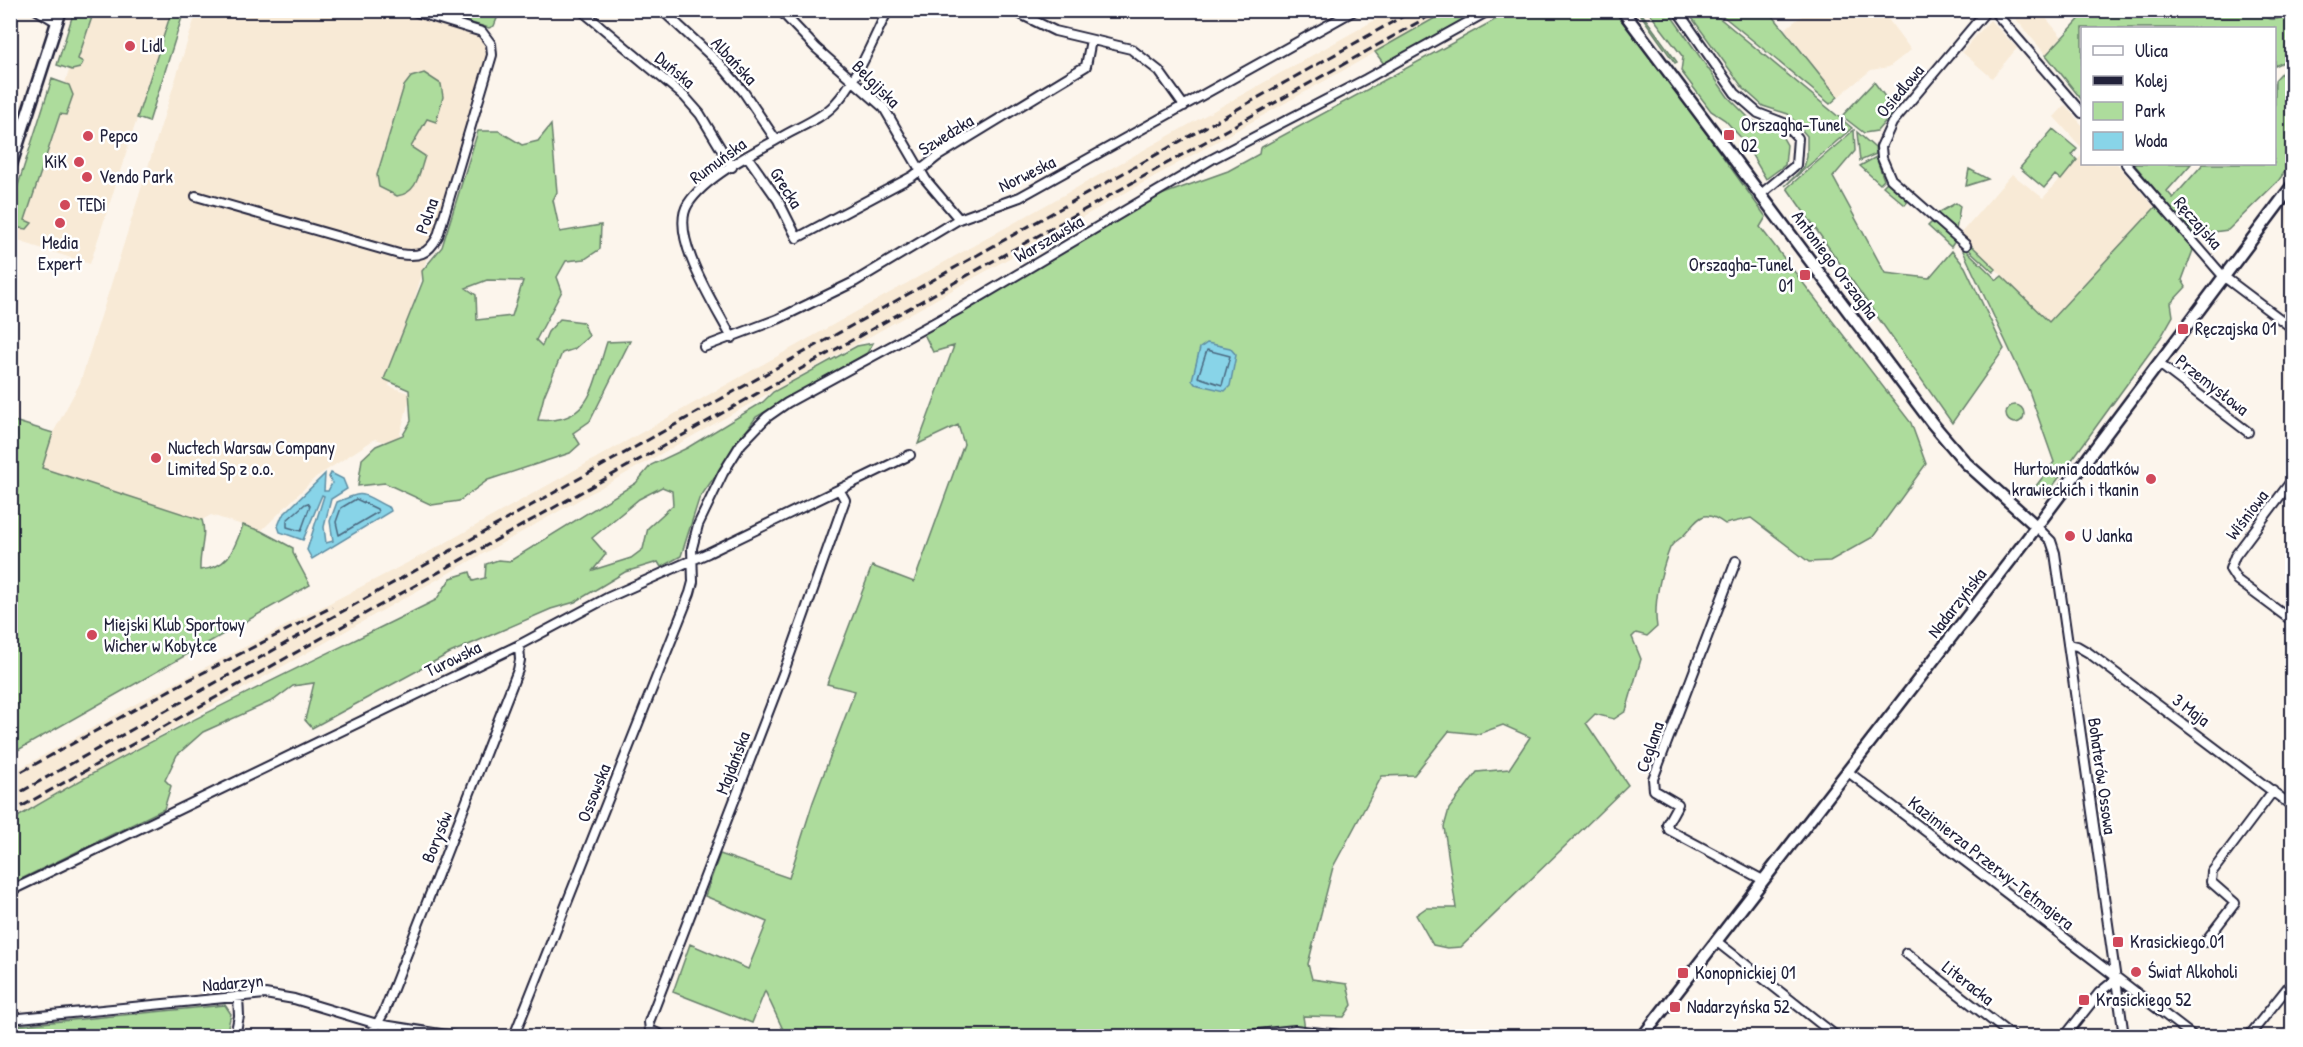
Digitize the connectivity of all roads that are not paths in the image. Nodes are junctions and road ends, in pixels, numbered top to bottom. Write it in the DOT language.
graph roads {
  1 [pos="37,10"];
  2 [pos="61,10"];
  3 [pos="410,10"];
  4 [pos="581,10"];
  5 [pos="662,10"];
  6 [pos="780,10"];
  7 [pos="888,10"];
  8 [pos="1012,10"];
  9 [pos="1355,10"];
  10 [pos="1490,10"];
  11 [pos="1622,10"];
  12 [pos="1677,10"];
  13 [pos="1987,10"];
  14 [pos="1994,10"];
  15 [pos="57,22"];
  16 [pos="1091,40"];
  17 [pos="852,79"];
  18 [pos="1184,106"];
  19 [pos="2081,112"];
  20 [pos="776,140"];
  21 [pos="747,156"];
  22 [pos="2127,165"];
  23 [pos="732,167"];
  24 [pos="10,168"];
  25 [pos="920,168"];
  26 [pos="2292,186"];
  27 [pos="1761,194"];
  28 [pos="196,196"];
  29 [pos="959,219"];
  30 [pos="797,238"];
  31 [pos="1966,244"];
  32 [pos="2223,276"];
  33 [pos="2292,328"];
  34 [pos="732,338"];
  35 [pos="704,347"];
  36 [pos="2158,363"];
  37 [pos="2248,432"];
  38 [pos="910,455"];
  39 [pos="2292,480"];
  40 [pos="840,491"];
  41 [pos="2036,526"];
  42 [pos="693,559"];
  43 [pos="1736,561"];
  44 [pos="2292,621"];
  45 [pos="519,645"];
  46 [pos="2068,645"];
  47 [pos="1847,771"];
  48 [pos="2273,791"];
  49 [pos="2292,806"];
  50 [pos="1763,880"];
  51 [pos="10,891"];
  52 [pos="1716,941"];
  53 [pos="2205,942"];
  54 [pos="1906,953"];
  55 [pos="2116,979"];
  56 [pos="2292,982"];
  57 [pos="238,996"];
  58 [pos="10,1019"];
  59 [pos="377,1024"];
  60 [pos="235,1036"];
  61 [pos="370,1036"];
  62 [pos="453,1036"];
  63 [pos="514,1036"];
  64 [pos="663,1036"];
  65 [pos="1238,1036"];
  66 [pos="1348,1036"];
  67 [pos="1643,1036"];
  68 [pos="1836,1036"];
  69 [pos="2012,1036"];
  70 [pos="2065,1036"];
  71 [pos="2124,1036"];
  72 [pos="2193,1036"];
  73 [pos="2249,1036"];
  1 -- 15 [label="street"];
  2 -- 15 [label="main road"];
  3 -- 28 [label="street, Polna"];
  4 -- 23 [label="street, Duńska"];
  5 -- 20 [label="street, Albańska"];
  6 -- 17 [label="street, Belgijska"];
  7 -- 17 [label="street, Rumuńska"];
  8 -- 16 [label="street"];
  9 -- 18 [label="street, Norweska"];
  10 -- 42 [label="street, Warszawska"];
  11 -- 27 [label="main road, Antoniego Orszagha"];
  12 -- 27 [label="street"];
  13 -- 31 [label="street, Osiedlowa"];
  14 -- 19 [label="street"];
  15 -- 24 [label="main road"];
  16 -- 18 [label="street"];
  16 -- 25 [label="street, Szwedzka"];
  17 -- 20 [label="street, Rumuńska"];
  17 -- 25 [label="street, Belgijska"];
  18 -- 29 [label="street, Norweska"];
  20 -- 21 [label="street, Rumuńska"];
  21 -- 23 [label="street, Rumuńska"];
  21 -- 30 [label="street, Grecka"];
  22 -- 32 [label="street, Ręczajska"];
  23 -- 34 [label="street, Rumuńska"];
  25 -- 29 [label="street, Belgijska"];
  25 -- 30 [label="street, Szwedzka"];
  26 -- 32 [label="main road, Nadarzyńska"];
  27 -- 41 [label="main road, Antoniego Orszagha"];
  29 -- 34 [label="street, Norweska"];
  32 -- 33 [label="street, Ręczajska"];
  32 -- 36 [label="main road, Nadarzyńska"];
  34 -- 35 [label="street, Norweska"];
  36 -- 37 [label="street, Przemysłowa"];
  36 -- 41 [label="main road, Nadarzyńska"];
  38 -- 40 [label="street, Turowska"];
  39 -- 44 [label="street, Wiśniowa"];
  40 -- 42 [label="street, Turowska"];
  40 -- 64 [label="street, Majdańska"];
  41 -- 46 [label="street, Bohaterów Ossowa"];
  41 -- 47 [label="main road, Nadarzyńska"];
  42 -- 45 [label="street, Turowska"];
  42 -- 63 [label="street, Ossowska"];
  43 -- 50 [label="street, Ceglana"];
  45 -- 51 [label="street, Turowska"];
  45 -- 59 [label="street, Borysów"];
  46 -- 48 [label="street, 3 Maja"];
  46 -- 55 [label="street, Bohaterów Ossowa"];
  47 -- 50 [label="main road, Nadarzyńska"];
  47 -- 55 [label="street, Kazimierza Przerwy-Tetmajera"];
  48 -- 49 [label="street, 3 Maja"];
  48 -- 53 [label="street"];
  50 -- 52 [label="main road, Nadarzyńska"];
  52 -- 67 [label="main road, Nadarzyńska"];
  52 -- 68 [label="street"];
  54 -- 69 [label="street, Literacka"];
  55 -- 70 [label="street"];
  55 -- 71 [label="street, Bohaterów Ossowa"];
  55 -- 72 [label="street, Kazimierza Przerwy-Tetmajera"];
  56 -- 73 [label="street"];
  57 -- 58 [label="street, Nadarzyn"];
  57 -- 59 [label="street, Nadarzyn"];
  57 -- 60 [label="street"];
  59 -- 61 [label="street, Borysów"];
  59 -- 62 [label="street, Nadarzyn"];
  65 -- 66 [label="street"];
}
